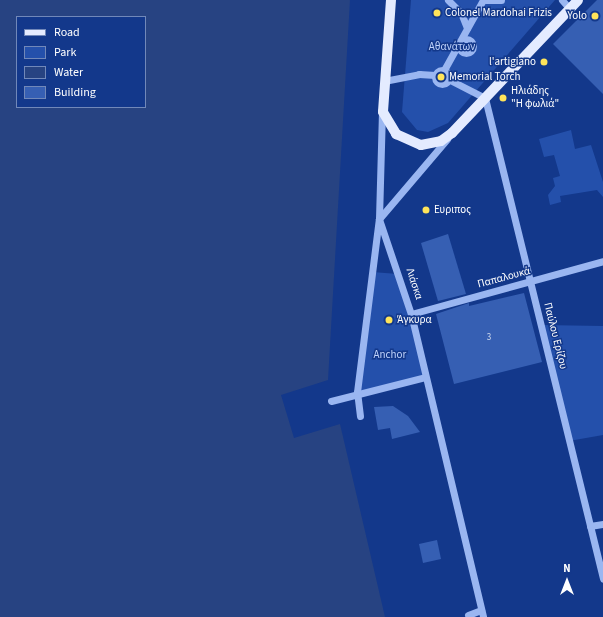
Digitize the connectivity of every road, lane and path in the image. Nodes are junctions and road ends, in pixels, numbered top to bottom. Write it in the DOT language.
graph roads {
  1 [pos="391,0"];
  2 [pos="448,0"];
  3 [pos="484,0"];
  4 [pos="501,0"];
  5 [pos="562,0"];
  6 [pos="578,0"];
  7 [pos="569,8"];
  8 [pos="467,28"];
  9 [pos="444,70"];
  10 [pos="435,75"];
  11 [pos="448,79"];
  12 [pos="384,81"];
  13 [pos="485,98"];
  14 [pos="382,105"];
  15 [pos="452,133"];
  16 [pos="379,219"];
  17 [pos="603,261"];
  18 [pos="530,282"];
  19 [pos="411,314"];
  20 [pos="425,377"];
  21 [pos="356,392"];
  22 [pos="331,401"];
  23 [pos="360,416"];
  24 [pos="603,524"];
  25 [pos="590,526"];
  26 [pos="603,579"];
  27 [pos="482,614"];
  28 [pos="468,615"];
  1 -- 12 [label="main road, Λιάσκα"];
  2 -- 8 [label="street"];
  3 -- 4 [label="street"];
  3 -- 8 [label="street"];
  5 -- 7 [label="street"];
  6 -- 7 [label="main road"];
  7 -- 13 [label="main road"];
  8 -- 9 [label="street"];
  9 -- 10 [label="street"];
  9 -- 11 [label="street"];
  10 -- 11 [label="street"];
  10 -- 12 [label="street"];
  11 -- 13 [label="street"];
  12 -- 14 [label="main road, Λιάσκα"];
  13 -- 15 [label="main road"];
  13 -- 18 [label="street, Παύλου Ερίζου"];
  14 -- 15 [label="main road"];
  14 -- 16 [label="street, Λιάσκα"];
  15 -- 16 [label="street"];
  16 -- 19 [label="street, Λιάσκα"];
  16 -- 21 [label="street"];
  17 -- 18 [label="street, Παπαλουκά"];
  18 -- 19 [label="street, Παπαλουκά"];
  18 -- 25 [label="street, Παύλου Ερίζου"];
  19 -- 20 [label="street, Λιάσκα"];
  20 -- 21 [label="street"];
  20 -- 27 [label="street, Λιάσκα"];
  21 -- 22 [label="street"];
  21 -- 23 [label="street"];
  24 -- 25 [label="street"];
  25 -- 26 [label="street, Παύλου Ερίζου"];
  27 -- 28 [label="street"];
}
